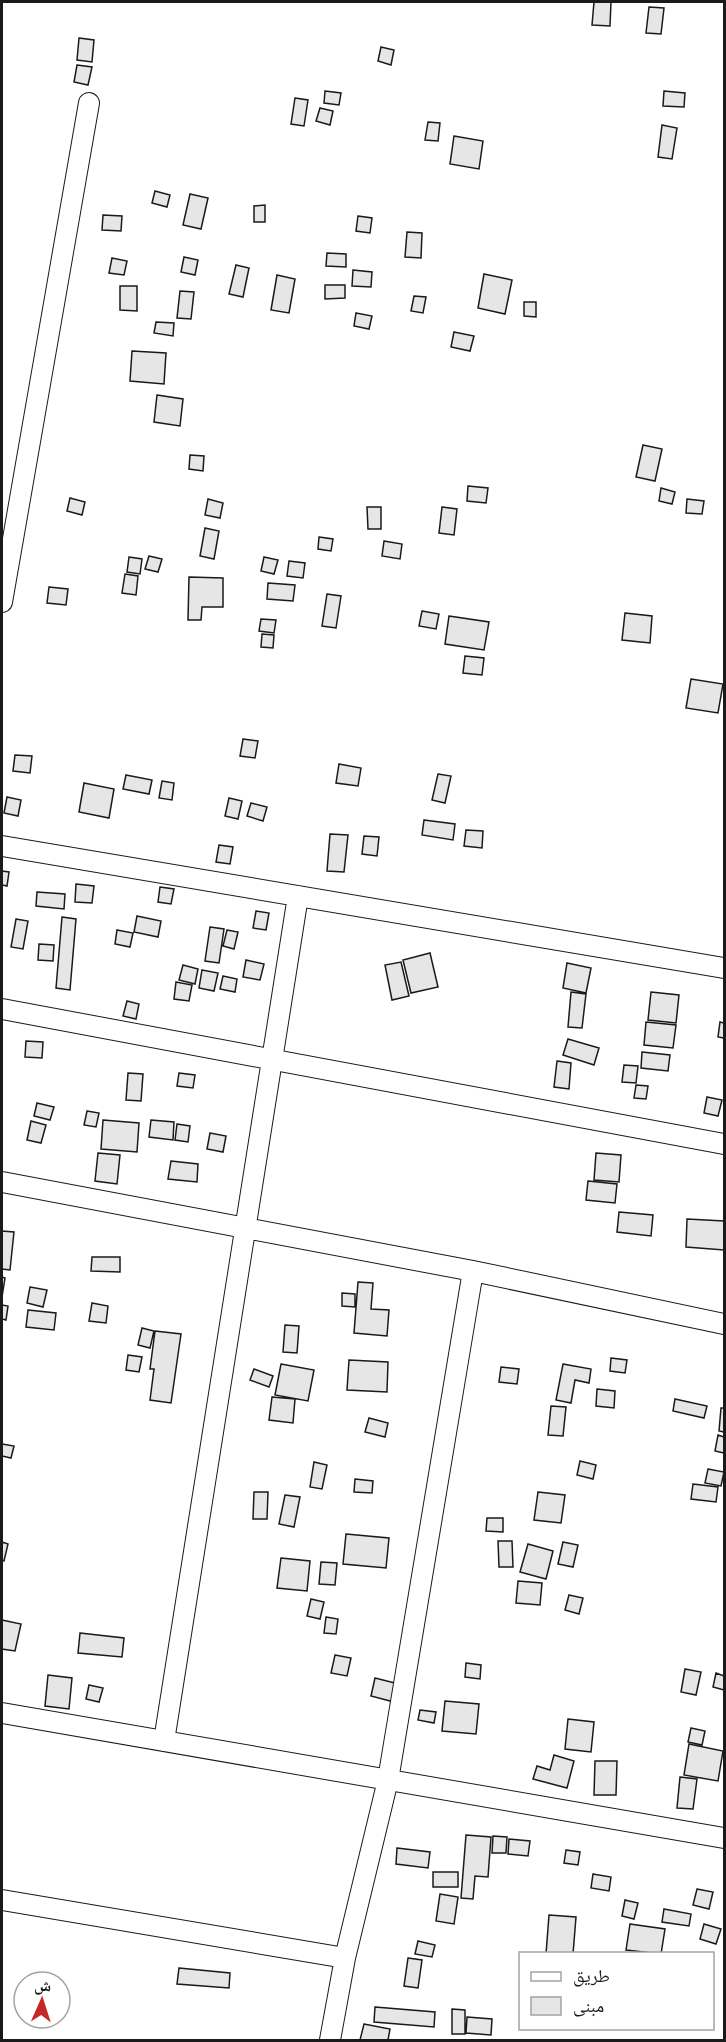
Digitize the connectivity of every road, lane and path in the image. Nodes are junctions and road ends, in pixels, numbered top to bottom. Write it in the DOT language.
graph roads {
  1 [pos="89,103"];
  2 [pos="2,602"];
  3 [pos="2,846"];
  4 [pos="298,896"];
  5 [pos="724,968"];
  6 [pos="2,1009"];
  7 [pos="272,1058"];
  8 [pos="724,1144"];
  9 [pos="2,1182"];
  10 [pos="244,1228"];
  11 [pos="473,1271"];
  12 [pos="724,1324"];
  13 [pos="2,1713"];
  14 [pos="164,1741"];
  15 [pos="388,1780"];
  16 [pos="724,1838"];
  17 [pos="2,1900"];
  18 [pos="345,1958"];
  19 [pos="330,2040"];
  1 -- 2 [label="street"];
  3 -- 4 [label="street"];
  4 -- 5 [label="street"];
  4 -- 7 [label="street"];
  6 -- 7 [label="street"];
  7 -- 8 [label="street"];
  7 -- 10 [label="street"];
  9 -- 10 [label="street"];
  10 -- 11 [label="street"];
  10 -- 14 [label="street"];
  11 -- 12 [label="street"];
  11 -- 15 [label="street"];
  13 -- 14 [label="street"];
  14 -- 15 [label="street"];
  15 -- 16 [label="street"];
  15 -- 18 [label="street"];
  17 -- 18 [label="street"];
  18 -- 19 [label="street"];
}
